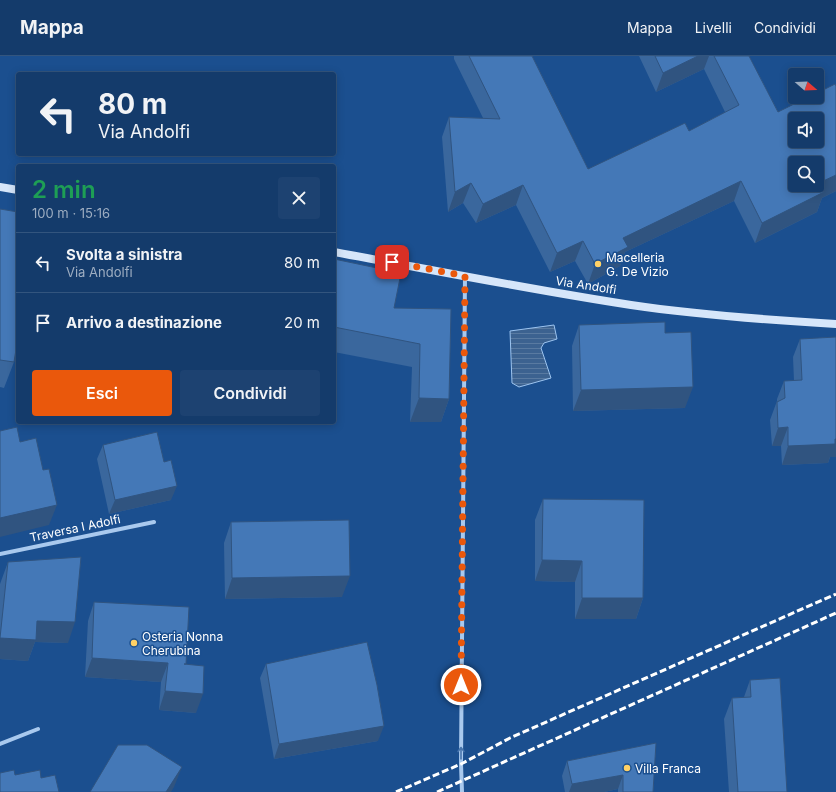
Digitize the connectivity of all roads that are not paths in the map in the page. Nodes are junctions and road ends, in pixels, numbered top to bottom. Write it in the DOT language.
graph roads {
  1 [pos="0,187"];
  2 [pos="16,190"];
  3 [pos="336,252"];
  4 [pos="465,276"];
  5 [pos="836,324"];
  6 [pos="154,522"];
  7 [pos="0,554"];
  8 [pos="38,729"];
  9 [pos="0,744"];
  10 [pos="462,792"];
  1 -- 2 [label="street"];
  3 -- 4 [label="street, Via Andolfi"];
  4 -- 5 [label="street, Via Andolfi"];
  10 -- 4 [label="street, one-way"];
  6 -- 7 [label="street, Traversa I Adolfi"];
  8 -- 9 [label="street"];
}
